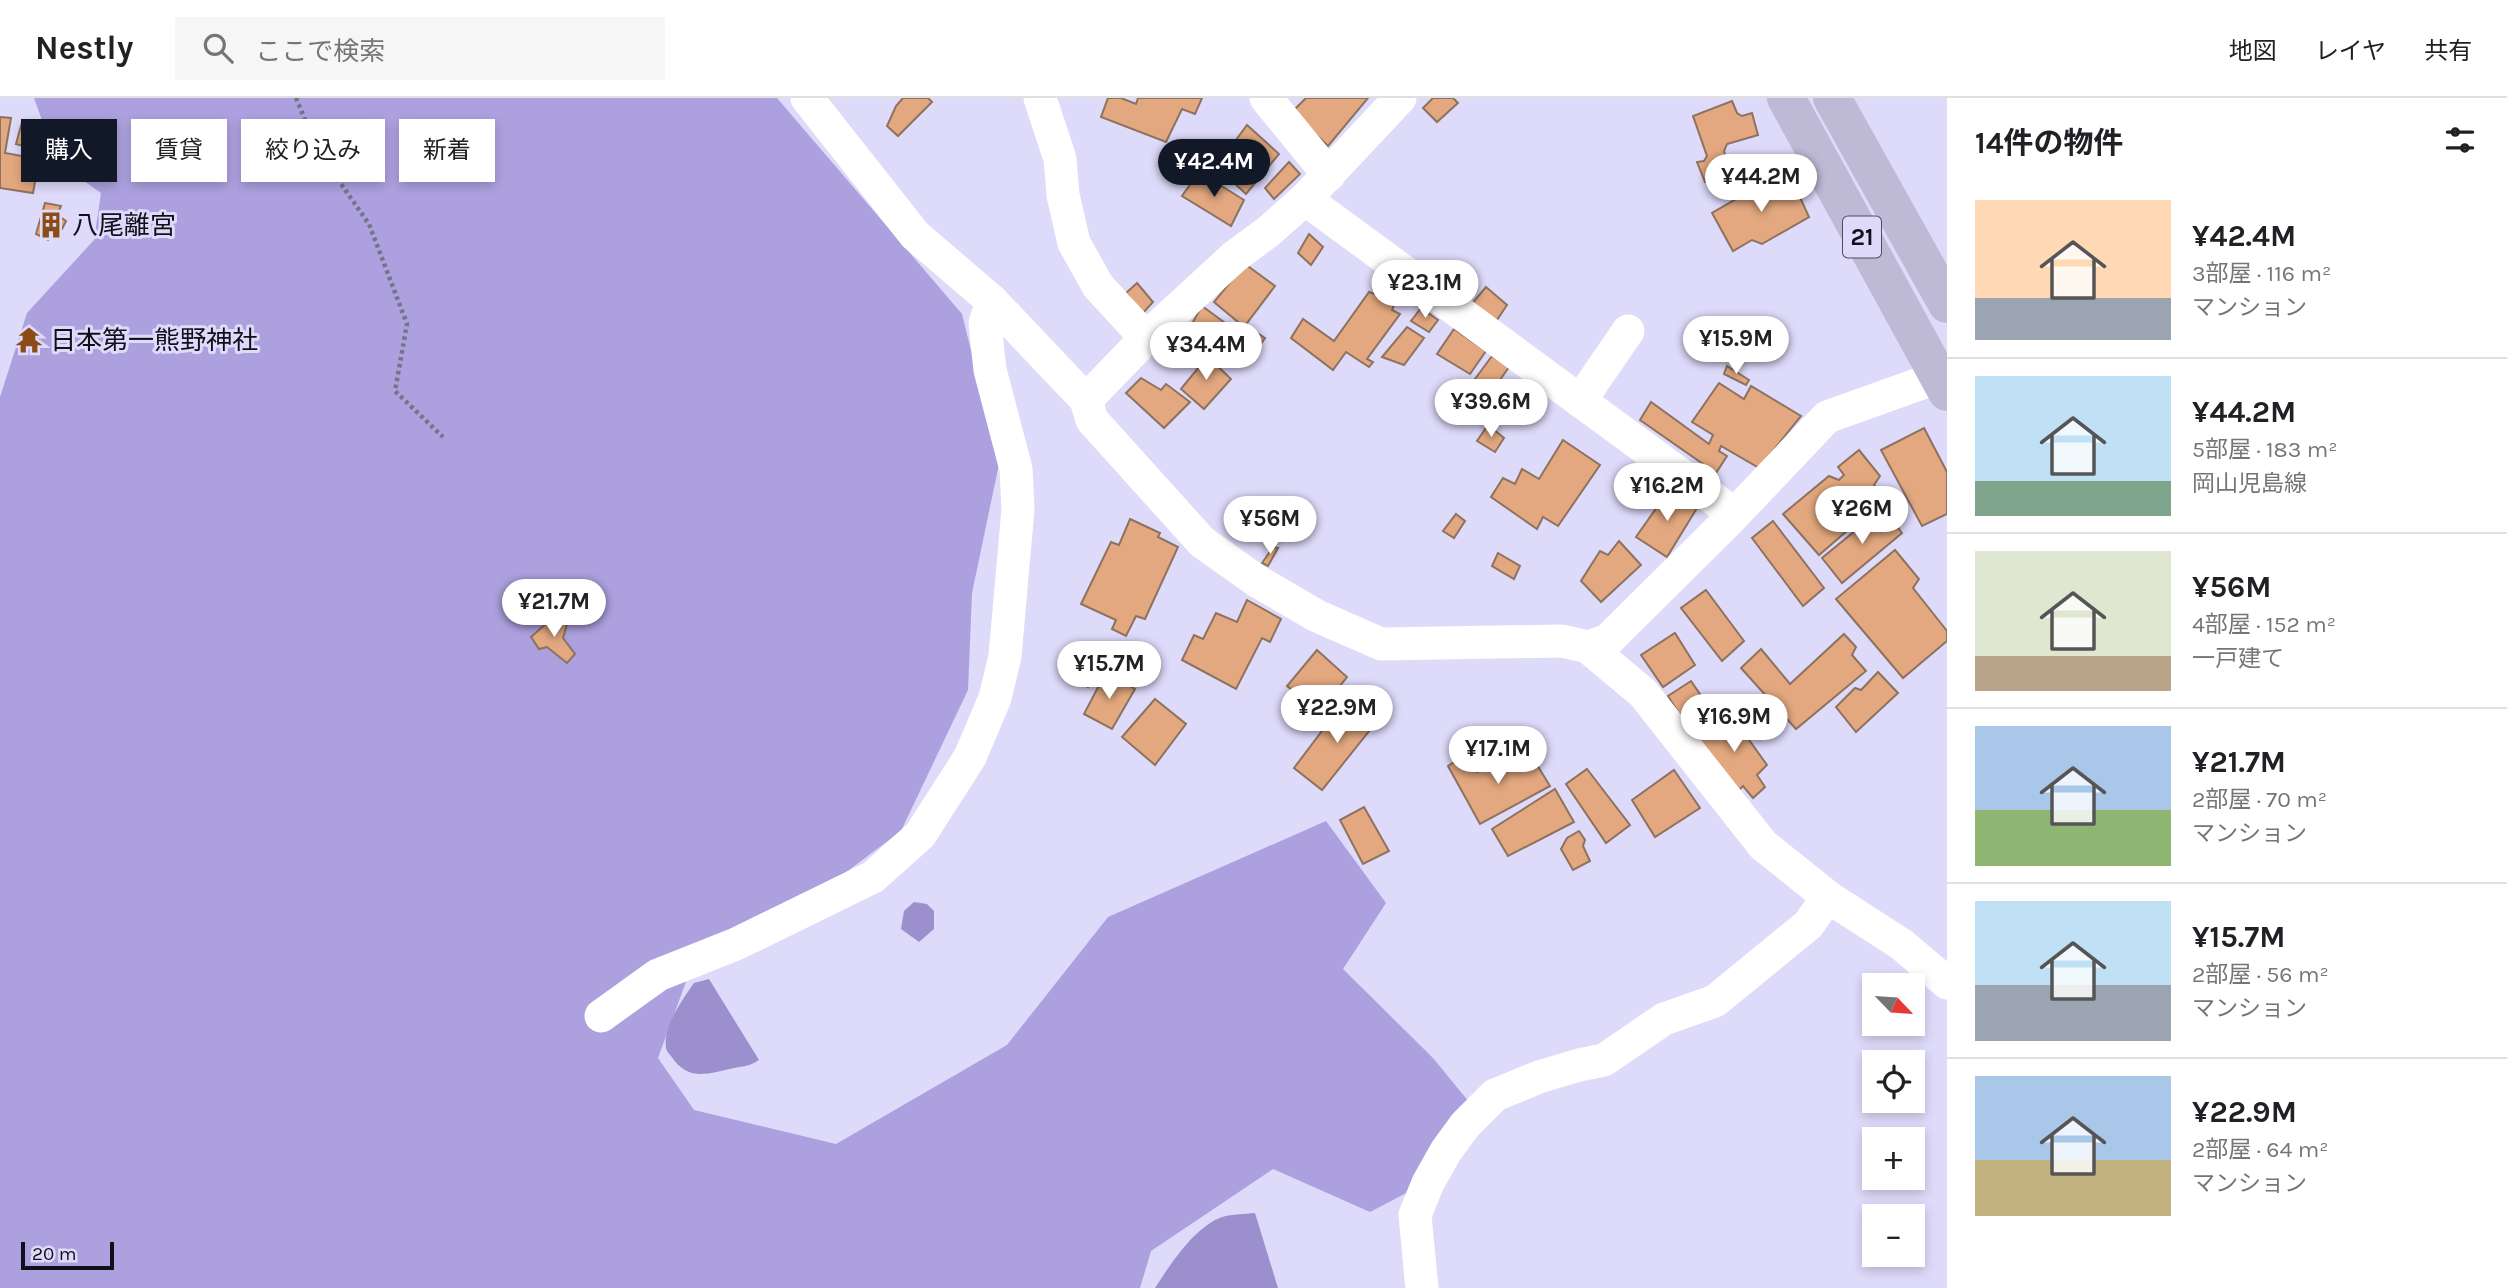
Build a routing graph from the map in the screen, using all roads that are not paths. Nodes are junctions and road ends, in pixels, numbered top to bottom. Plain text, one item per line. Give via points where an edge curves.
1 (807, 98) edge
2 (1040, 98) edge
3 (1266, 98) edge
4 (1400, 98) edge
5 (1786, 98) edge
6 (1832, 98) edge
7 (1329, 175) junction
8 (1305, 199) junction
9 (992, 302) junction
10 (1947, 304) edge
11 (1628, 331) dead end
12 (1146, 338) junction
13 (1944, 381) edge
14 (1086, 400) junction
15 (1580, 401) junction
16 (1732, 517) junction
17 (1588, 647) junction
18 (1828, 897) junction
19 (1947, 983) edge
20 (601, 1016) dead end
21 (1422, 1288) edge

1 - 9 street via 915,235
2 - 12 street via 1060,159 1074,243 1098,286
3 - 7 street
4 - 7 street
5 - 13 main road, 21
6 - 10 main road, 21
7 - 8 street
8 - 12 street
8 - 15 street
9 - 14 street
9 - 20 street via 985,323 990,370 1016,469 1018,509 1005,656 995,698 970,757 920,835 873,877 736,944 658,975
11 - 15 street
12 - 14 street
13 - 16 street via 1827,417
14 - 17 street via 1092,420 1202,542 1317,617 1381,644 1562,641
15 - 16 street via 1725,507
16 - 17 street via 1608,640
17 - 18 street via 1643,693 1763,845
18 - 19 street via 1900,944
18 - 21 street via 1808,925 1715,1001 1664,1019 1604,1059 1539,1077 1495,1096 1446,1151 1415,1215

